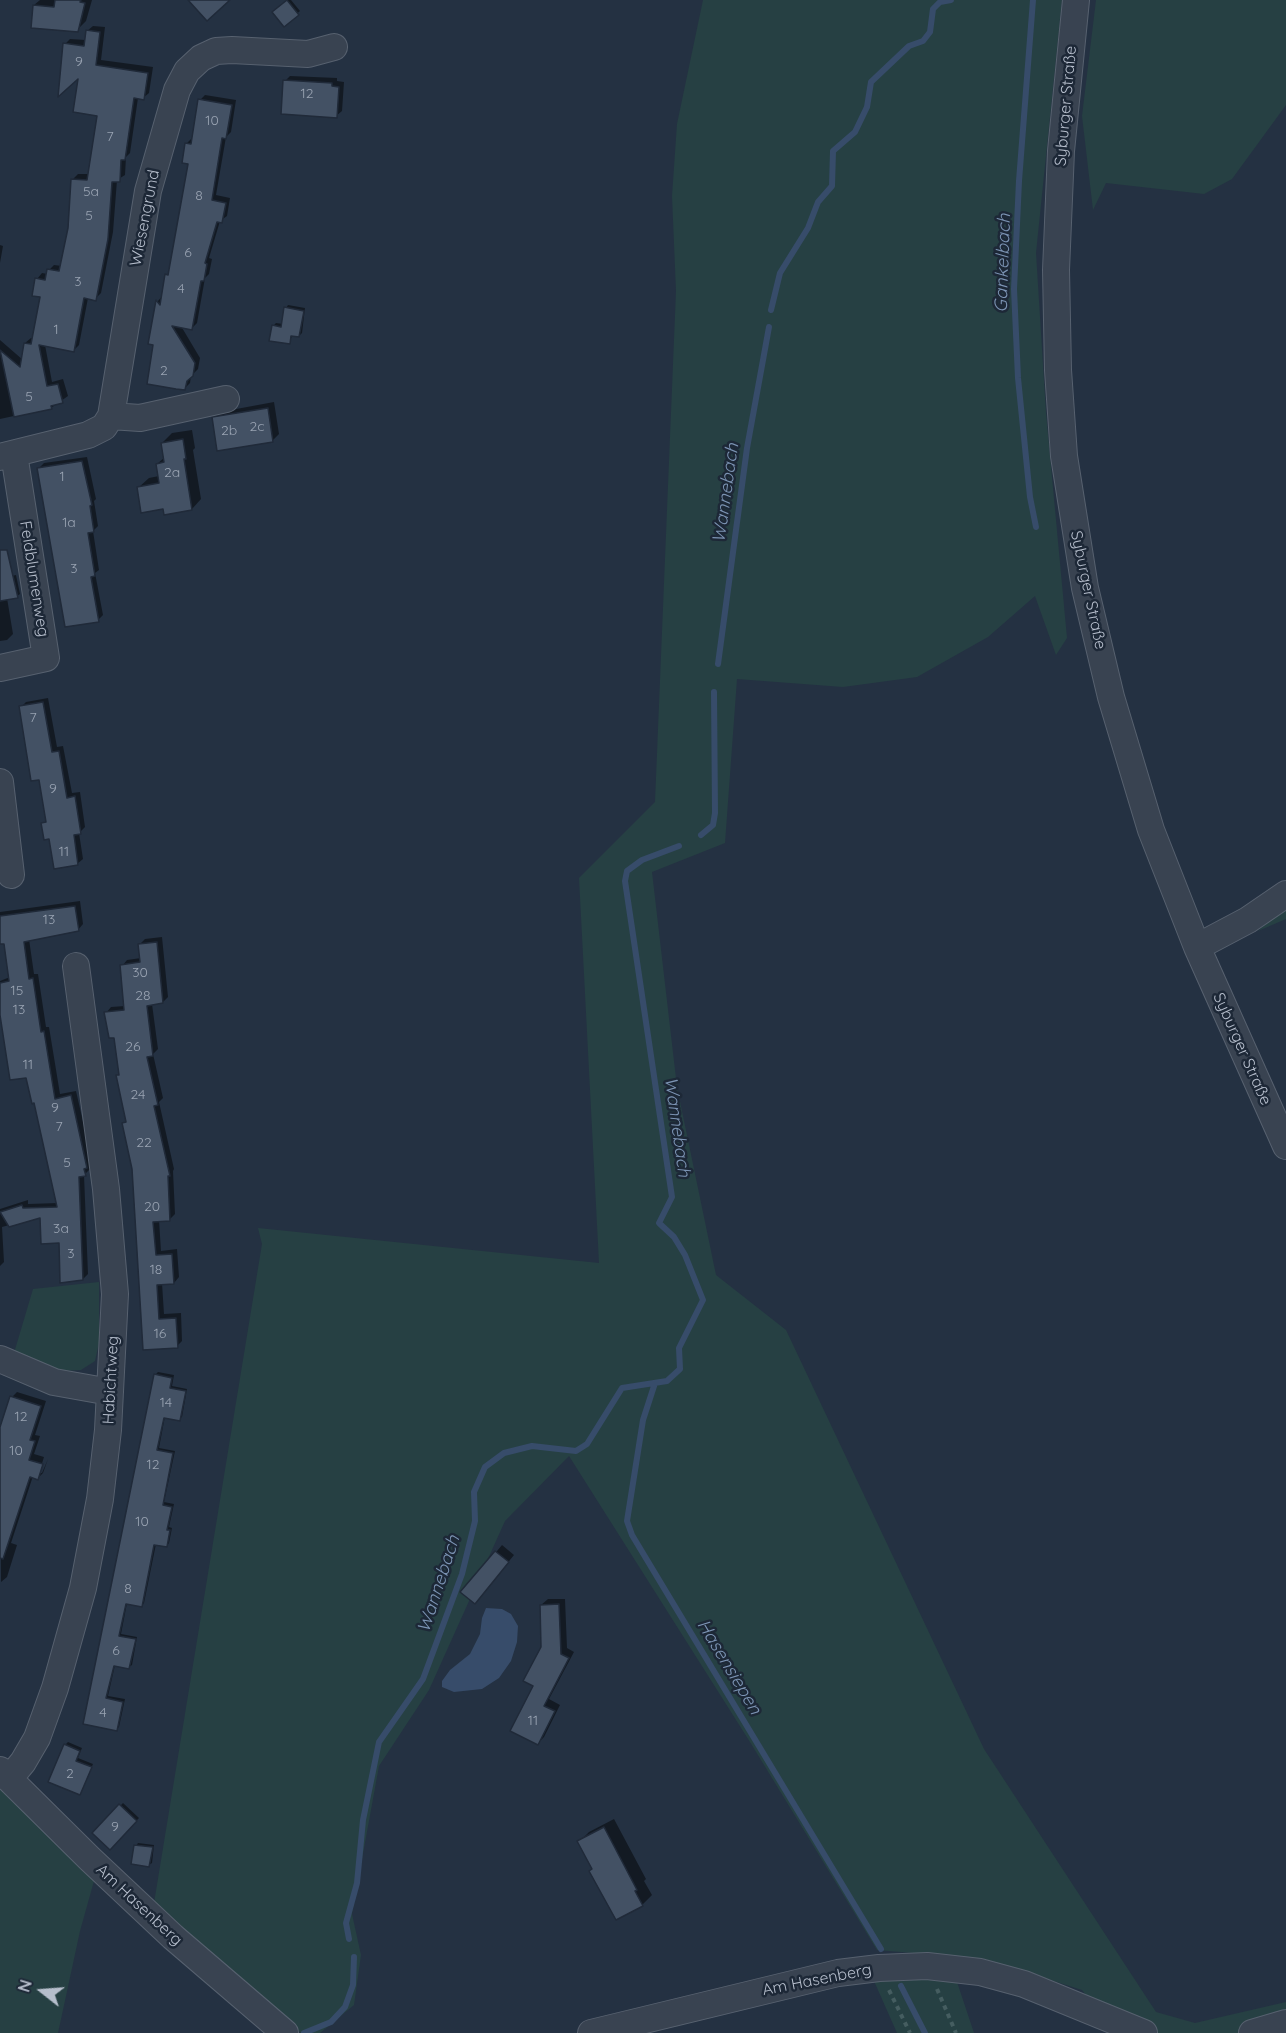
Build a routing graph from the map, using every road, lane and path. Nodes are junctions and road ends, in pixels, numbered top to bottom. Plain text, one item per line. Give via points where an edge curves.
1 (1076, 0) edge
2 (334, 47) dead end
3 (226, 399) dead end
4 (111, 416) junction
5 (7, 455) edge
6 (0, 668) edge
7 (0, 782) edge
8 (11, 875) dead end
9 (1286, 894) edge
10 (1197, 947) junction
11 (76, 966) dead end
12 (1286, 1146) edge
13 (0, 1359) edge
14 (110, 1392) junction
15 (4, 1774) edge
16 (927, 1966) junction
17 (879, 1968) junction
18 (1286, 2024) edge
19 (285, 2033) edge
20 (591, 2033) edge
21 (910, 2033) edge
22 (956, 2033) edge
23 (1144, 2033) edge
24 (1252, 2033) edge

1 - 10 street, Syburger Straße via 1057,236 1058,370 1064,456 1085,588 1111,697 1151,830
2 - 4 street, Wiesengrund via 308,54 216,51 187,71 177,90 148,191
3 - 4 street via 140,417
4 - 5 street via 104,427 88,435
5 - 6 street, Feldblumenweg via 46,658
7 - 8 street
9 - 10 street
10 - 12 street, Syburger Straße
11 - 14 street, Habichtweg via 106,1189 115,1294
13 - 14 street via 54,1382
14 - 15 street, Habichtweg via 100,1499 83,1588 37,1738 23,1762
15 - 19 street, Am Hasenberg via 157,1921
16 - 17 street, Am Hasenberg
16 - 22 path
16 - 23 street, Am Hasenberg via 980,1972 1024,1984
17 - 20 street, Am Hasenberg via 816,1977
17 - 21 path
18 - 24 street

